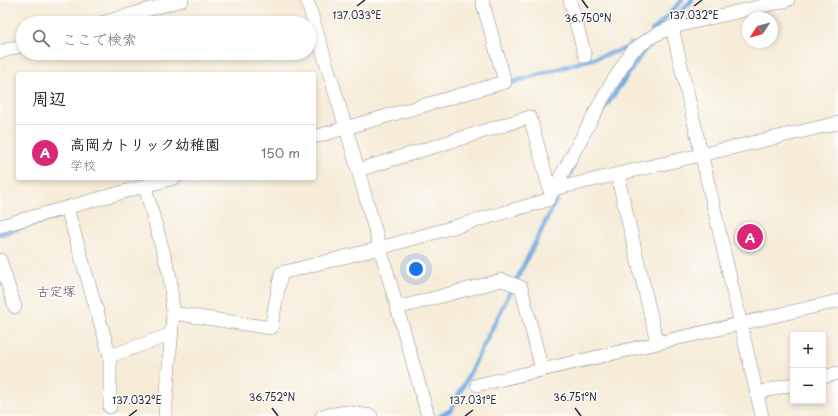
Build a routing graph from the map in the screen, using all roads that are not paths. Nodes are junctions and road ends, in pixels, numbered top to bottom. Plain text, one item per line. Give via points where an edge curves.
1 (182, 0) edge
2 (307, 0) edge
3 (482, 0) edge
4 (570, 0) edge
5 (788, 0) edge
6 (126, 16) edge
7 (312, 16) edge
8 (672, 27) junction
9 (316, 30) edge
10 (16, 47) edge
11 (0, 52) edge
12 (585, 56) dead end
13 (838, 123) edge
14 (346, 128) junction
15 (316, 136) edge
16 (702, 154) junction
17 (358, 170) junction
18 (617, 174) junction
19 (168, 180) edge
20 (145, 187) junction
21 (552, 192) junction
22 (67, 208) junction
23 (0, 226) edge
24 (380, 248) junction
25 (0, 260) edge
26 (838, 301) edge
27 (15, 307) dead end
28 (398, 308) junction
29 (173, 313) junction
30 (742, 324) junction
31 (172, 334) junction
32 (658, 342) junction
33 (110, 356) junction
34 (542, 370) junction
35 (838, 373) edge
36 (826, 375) edge
37 (477, 385) dead end
38 (790, 385) edge
39 (757, 392) junction
40 (110, 407) dead end
41 (428, 414) edge
42 (165, 416) edge
43 (322, 416) edge
44 (371, 416) edge
45 (762, 416) edge

1 - 6 street
2 - 7 street
3 - 14 street via 505,82
4 - 12 street
5 - 8 street
8 - 16 street
8 - 21 street via 632,51 609,87
9 - 14 street
10 - 11 street
13 - 16 street
14 - 15 street
14 - 17 street
16 - 18 street
16 - 30 street
17 - 21 street via 530,117
17 - 24 street
18 - 21 street
18 - 32 street
19 - 20 street
20 - 22 street
20 - 29 street via 170,276
21 - 24 street via 548,200
22 - 23 street
22 - 33 street
24 - 28 street
24 - 29 street via 280,273 271,328
25 - 27 street
26 - 30 street
28 - 34 street via 502,280 521,287
28 - 41 street
29 - 31 street
30 - 32 street
30 - 39 street
31 - 33 street
31 - 42 street
32 - 34 street
33 - 40 street
34 - 37 street
35 - 36 street
38 - 39 street
39 - 45 street
43 - 44 street via 347,412

